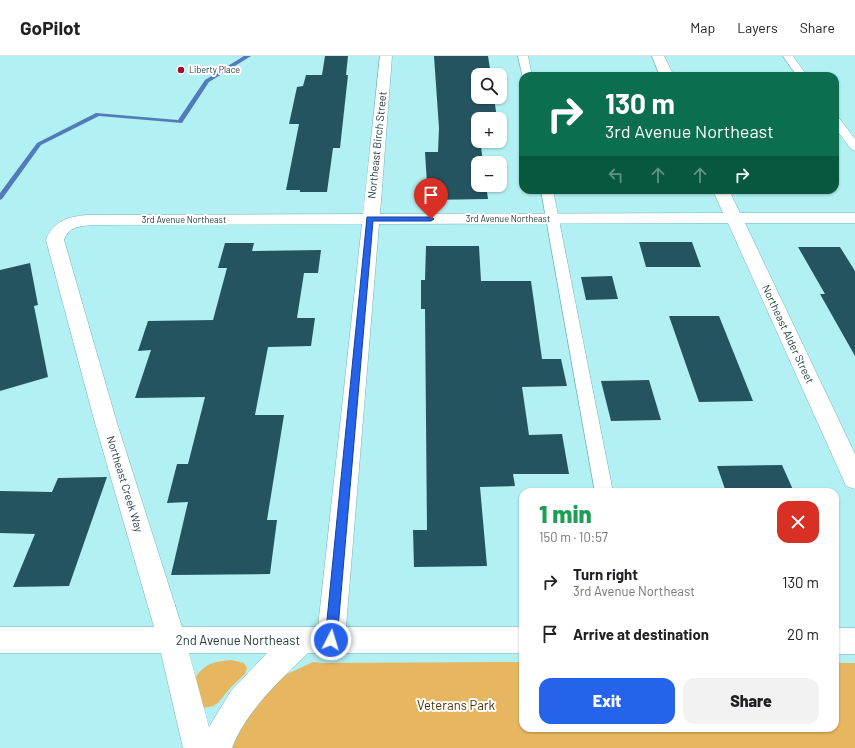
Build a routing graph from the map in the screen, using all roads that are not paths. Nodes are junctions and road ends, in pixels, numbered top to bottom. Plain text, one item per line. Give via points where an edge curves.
1 (386, 56) edge
2 (523, 56) edge
3 (658, 56) edge
4 (788, 56) edge
5 (526, 72) edge
6 (665, 72) edge
7 (799, 72) edge
8 (839, 125) edge
9 (855, 147) edge
10 (548, 194) edge
11 (723, 194) edge
12 (734, 218) junction
13 (855, 218) edge
14 (370, 219) junction
15 (552, 219) junction
16 (66, 225) joint
17 (855, 479) edge
18 (603, 488) edge
19 (0, 640) edge
20 (302, 640) junction
21 (331, 640) junction
22 (519, 640) edge
23 (172, 641) junction
24 (839, 641) edge
25 (855, 641) edge
26 (199, 748) edge
27 (216, 748) edge

1 - 14 street, Northeast Birch Street
2 - 5 lane
3 - 6 street
4 - 7 lane
8 - 9 lane
10 - 15 lane
11 - 12 street, Northeast Alder Street
12 - 13 street, 3rd Avenue Northeast
12 - 15 street, 3rd Avenue Northeast
12 - 17 street, Northeast Alder Street
14 - 15 street, 3rd Avenue Northeast
14 - 16 street, 3rd Avenue Northeast via 92,220
14 - 21 street, Northeast Birch Street
15 - 18 lane
16 - 23 street, Northeast Creek Way via 57,232 55,240 106,423
19 - 23 street, 2nd Avenue Northeast
20 - 21 street, 2nd Avenue Northeast
20 - 23 street, 2nd Avenue Northeast
20 - 27 street via 242,699
21 - 22 street, 2nd Avenue Northeast
23 - 26 street, Northeast Creek Way
24 - 25 street

